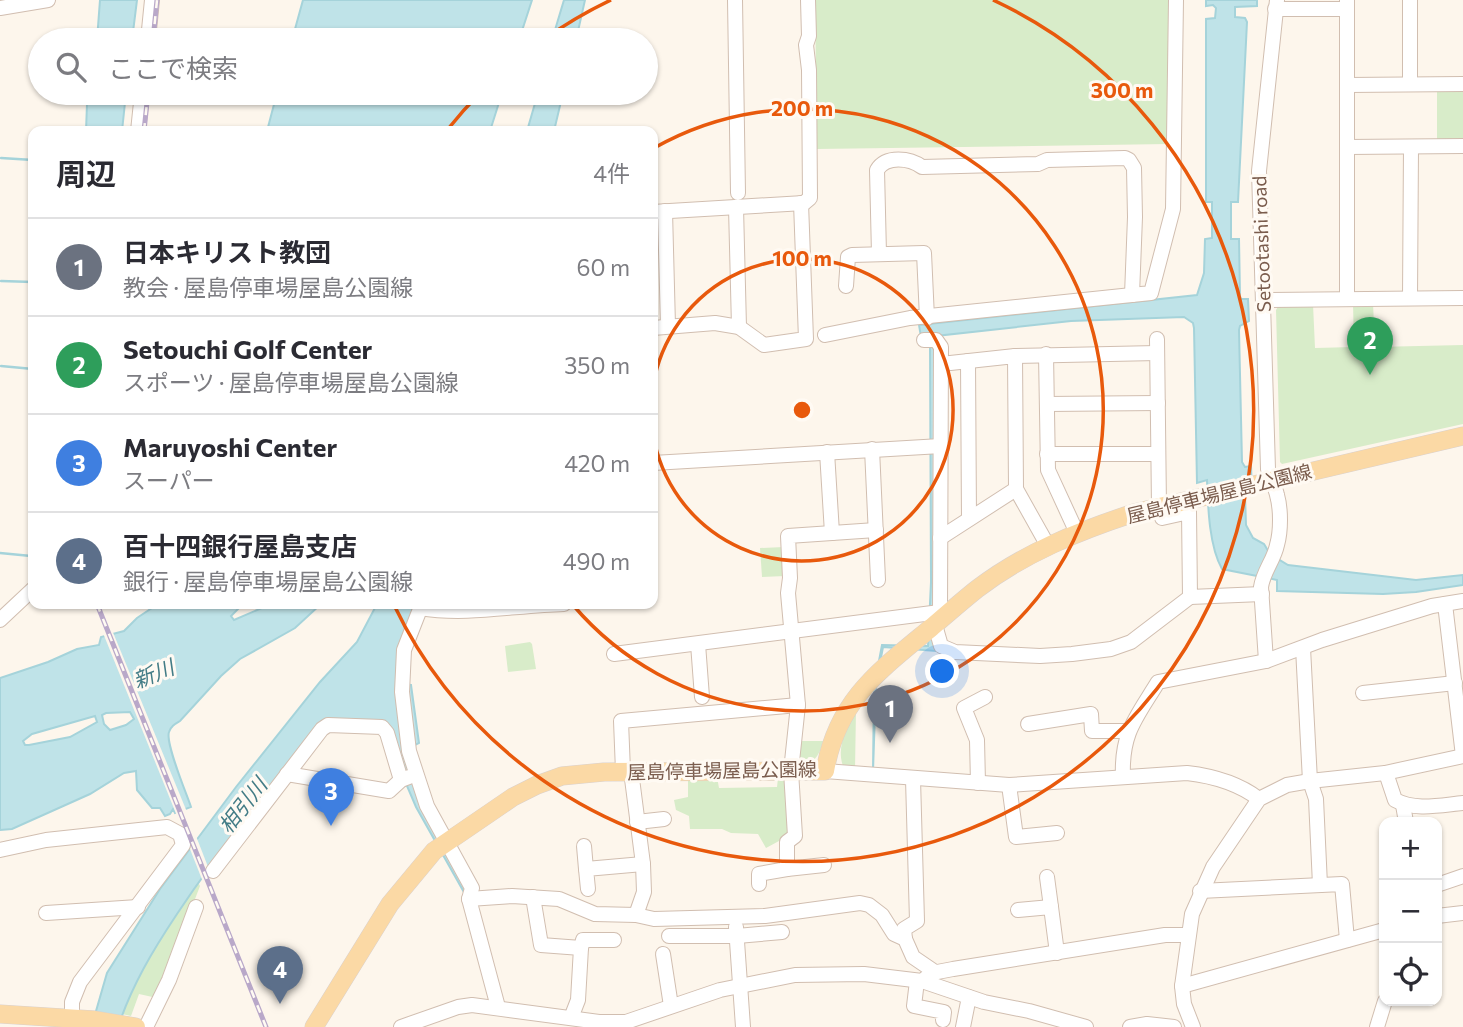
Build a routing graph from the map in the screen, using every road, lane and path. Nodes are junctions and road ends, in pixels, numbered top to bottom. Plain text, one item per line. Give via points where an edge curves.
1 (48, 0) edge
2 (152, 0) edge
3 (735, 0) edge
4 (808, 0) edge
5 (1176, 0) edge
6 (1410, 0) edge
7 (1276, 3) edge
8 (1348, 5) edge
9 (0, 8) edge
10 (149, 28) edge
11 (1463, 84) edge
12 (1348, 85) junction
13 (1410, 85) junction
14 (141, 105) edge
15 (139, 126) edge
16 (1347, 146) junction
17 (1410, 146) junction
18 (1463, 146) edge
19 (737, 200) junction
20 (802, 203) junction
21 (659, 211) edge
22 (879, 254) junction
23 (846, 286) dead end
24 (1132, 295) junction
25 (1410, 298) junction
26 (1463, 298) edge
27 (1346, 299) junction
28 (1263, 300) junction
29 (928, 318) junction
30 (668, 326) junction
31 (658, 327) edge
32 (739, 327) junction
33 (825, 335) dead end
34 (924, 340) dead end
35 (1046, 354) junction
36 (1015, 356) junction
37 (968, 361) junction
38 (941, 364) junction
39 (1158, 403) junction
40 (1047, 404) junction
41 (1463, 436) edge
42 (936, 446) junction
43 (872, 449) junction
44 (827, 452) junction
45 (1047, 454) junction
46 (1158, 454) junction
47 (658, 463) edge
48 (1261, 482) junction
49 (1016, 489) junction
50 (1159, 507) junction
51 (969, 518) junction
52 (876, 530) junction
53 (832, 533) junction
54 (1077, 533) junction
55 (940, 538) junction
56 (1048, 546) junction
57 (878, 580) dead end
58 (28, 594) edge
59 (1262, 594) junction
60 (1190, 597) junction
61 (1463, 601) edge
62 (1445, 604) junction
63 (420, 609) edge
64 (430, 609) edge
65 (466, 609) edge
66 (940, 618) junction
67 (0, 620) edge
68 (791, 632) junction
69 (698, 644) junction
70 (1303, 648) junction
71 (614, 654) dead end
72 (1266, 662) junction
73 (1458, 664) edge
74 (1455, 683) junction
75 (1363, 693) dead end
76 (702, 697) dead end
77 (985, 697) dead end
78 (1460, 701) edge
79 (798, 705) junction
80 (1028, 724) dead end
81 (1128, 731) junction
82 (1463, 756) edge
83 (627, 771) junction
84 (825, 771) junction
85 (792, 772) junction
86 (1386, 773) junction
87 (287, 774) junction
88 (408, 777) junction
89 (1123, 777) junction
90 (913, 779) junction
91 (1310, 781) junction
92 (978, 783) junction
93 (1009, 785) junction
94 (1259, 799) junction
95 (1463, 803) edge
96 (1404, 805) junction
97 (1405, 817) edge
98 (664, 819) dead end
99 (637, 822) junction
100 (1057, 833) dead end
101 (446, 841) junction
102 (584, 846) dead end
103 (0, 850) edge
104 (643, 864) junction
105 (824, 865) dead end
106 (586, 869) junction
107 (787, 869) junction
108 (213, 871) dead end
109 (1463, 876) edge
110 (1047, 877) dead end
111 (759, 884) dead end
112 (1442, 884) edge
113 (1320, 886) junction
114 (588, 889) dead end
115 (1200, 891) junction
116 (533, 897) junction
117 (468, 899) junction
118 (138, 907) junction
119 (196, 907) dead end
120 (1051, 907) junction
121 (1018, 910) dead end
122 (46, 913) dead end
123 (1463, 913) edge
124 (636, 915) junction
125 (1442, 915) edge
126 (736, 917) junction
127 (1379, 931) edge
128 (782, 932) dead end
129 (1188, 935) junction
130 (668, 936) dead end
131 (737, 936) junction
132 (905, 939) junction
133 (614, 940) dead end
134 (1347, 940) junction
135 (581, 948) junction
136 (1057, 953) junction
137 (663, 954) dead end
138 (935, 972) junction
139 (920, 981) junction
140 (740, 985) junction
141 (1182, 986) junction
142 (969, 997) junction
143 (671, 1006) junction
144 (1383, 1006) edge
145 (498, 1007) junction
146 (527, 1012) junction
147 (0, 1014) edge
148 (74, 1018) junction
149 (571, 1018) junction
150 (943, 1020) dead end
151 (644, 1022) edge
152 (624, 1025) edge
153 (131, 1026) edge
154 (146, 1027) edge
155 (314, 1027) edge
156 (401, 1027) edge
157 (555, 1027) edge
158 (743, 1027) edge
159 (963, 1027) edge
160 (1086, 1027) edge
161 (1130, 1027) edge
162 (1174, 1027) edge
163 (1193, 1027) edge
164 (1377, 1027) edge

1 - 9 street
2 - 10 street
3 - 19 street
4 - 20 street via 810,198
5 - 24 street via 1173,209 1152,293
6 - 13 street
7 - 8 street
7 - 28 street, Setootashi road via 1259,172
8 - 12 street
11 - 13 street
12 - 13 street
12 - 16 street
14 - 15 street
16 - 17 street
16 - 27 street
17 - 18 street
17 - 25 street
19 - 20 street
19 - 21 street
19 - 32 street
20 - 32 street via 806,339 764,345
21 - 30 street
22 - 23 street via 848,257
22 - 24 street via 877,170 887,161 913,160 922,167 1125,158 1134,168
22 - 29 street via 924,253
24 - 29 street
25 - 26 street
25 - 27 street
27 - 28 street
28 - 48 street, Setootashi road
29 - 33 street
30 - 31 street
30 - 32 street via 715,323
34 - 38 street via 939,342
35 - 36 street
35 - 39 street via 1157,346
35 - 40 street
36 - 37 street
36 - 49 street
37 - 38 street
37 - 51 street
38 - 42 street
39 - 40 street
39 - 46 street
40 - 45 street
41 - 48 main road, 屋島停車場屋島公園線
42 - 43 street
42 - 55 street
43 - 44 street
43 - 52 street
44 - 47 street
44 - 53 street
45 - 46 street
45 - 54 street via 1048,470
46 - 50 street
48 - 50 main road, 屋島停車場屋島公園線
48 - 59 street, Setootashi road via 1278,497 1279,530 1274,555 1262,578
49 - 51 street
49 - 56 street
50 - 54 main road, 屋島停車場屋島公園線
50 - 60 street via 1162,518 1188,512
51 - 55 street
52 - 53 street
52 - 57 street
53 - 68 street via 788,536
54 - 56 main road, 屋島停車場屋島公園線
55 - 66 street
56 - 66 main road, 屋島停車場屋島公園線
58 - 67 street
59 - 60 street
59 - 72 street
60 - 66 street via 1131,642 1093,653 955,652 941,646
61 - 62 street
62 - 70 street
62 - 73 street
63 - 88 street via 404,650
64 - 65 street
66 - 68 street
66 - 84 main road, 屋島停車場屋島公園線 via 858,692 840,721
68 - 69 street
68 - 79 street
69 - 71 street
69 - 76 street
70 - 72 street
70 - 91 street
72 - 81 street via 1158,682
73 - 74 street
74 - 75 street
74 - 78 street
77 - 92 street via 964,708 976,740
78 - 82 street
79 - 83 street via 621,720
79 - 85 street
80 - 81 street via 1091,714 1092,731
81 - 89 street
82 - 86 street
83 - 85 main road, 屋島停車場屋島公園線
83 - 99 street
83 - 101 main road, 屋島停車場屋島公園線 via 551,779 513,797
84 - 85 main road, 屋島停車場屋島公園線
84 - 90 street
85 - 107 street via 795,836 787,842
86 - 91 street
86 - 96 street via 1395,800
87 - 88 street via 389,791
87 - 88 street via 328,725 377,726 387,733
87 - 108 street
88 - 101 street
89 - 93 street
89 - 94 street via 1212,776
90 - 92 street
90 - 132 street via 917,920 904,929
91 - 94 street via 1287,785
91 - 113 street via 1316,799
92 - 93 street
93 - 100 street via 1016,837
94 - 115 street
95 - 96 street
96 - 97 street
98 - 99 street
99 - 104 street
101 - 117 street via 472,888
101 - 155 main road, 屋島停車場屋島公園線 via 390,904
102 - 106 street
103 - 118 street via 46,840 167,827 175,830 183,845
104 - 106 street
104 - 124 street via 644,892
105 - 107 street
106 - 114 street
107 - 111 street via 758,874
109 - 112 street
110 - 120 street
113 - 115 street
113 - 134 street via 1342,884
115 - 129 street
116 - 117 street
116 - 124 street via 559,899 596,914
116 - 135 street via 541,945
117 - 145 street
118 - 122 street
118 - 148 street via 80,982 72,1002
119 - 154 street
120 - 121 street
120 - 136 street
123 - 125 street
124 - 126 street via 654,919
126 - 131 street
126 - 132 street via 860,903 875,908 894,934
127 - 134 street
128 - 131 street
129 - 136 street
129 - 141 street
130 - 131 street
131 - 140 street
132 - 138 street via 913,957
133 - 135 street via 583,940
134 - 141 street
135 - 149 street via 578,1000
136 - 138 street
137 - 143 street
138 - 139 street
139 - 140 street via 830,973
139 - 142 street
139 - 150 street via 914,1006 944,1012
140 - 143 street
140 - 158 street
141 - 163 street
142 - 159 street
142 - 160 street
143 - 151 street
144 - 164 street
145 - 146 street
145 - 156 street via 458,1007
146 - 149 street
146 - 157 street
147 - 148 main road
148 - 153 main road
149 - 152 street
151 - 152 street
161 - 162 street

